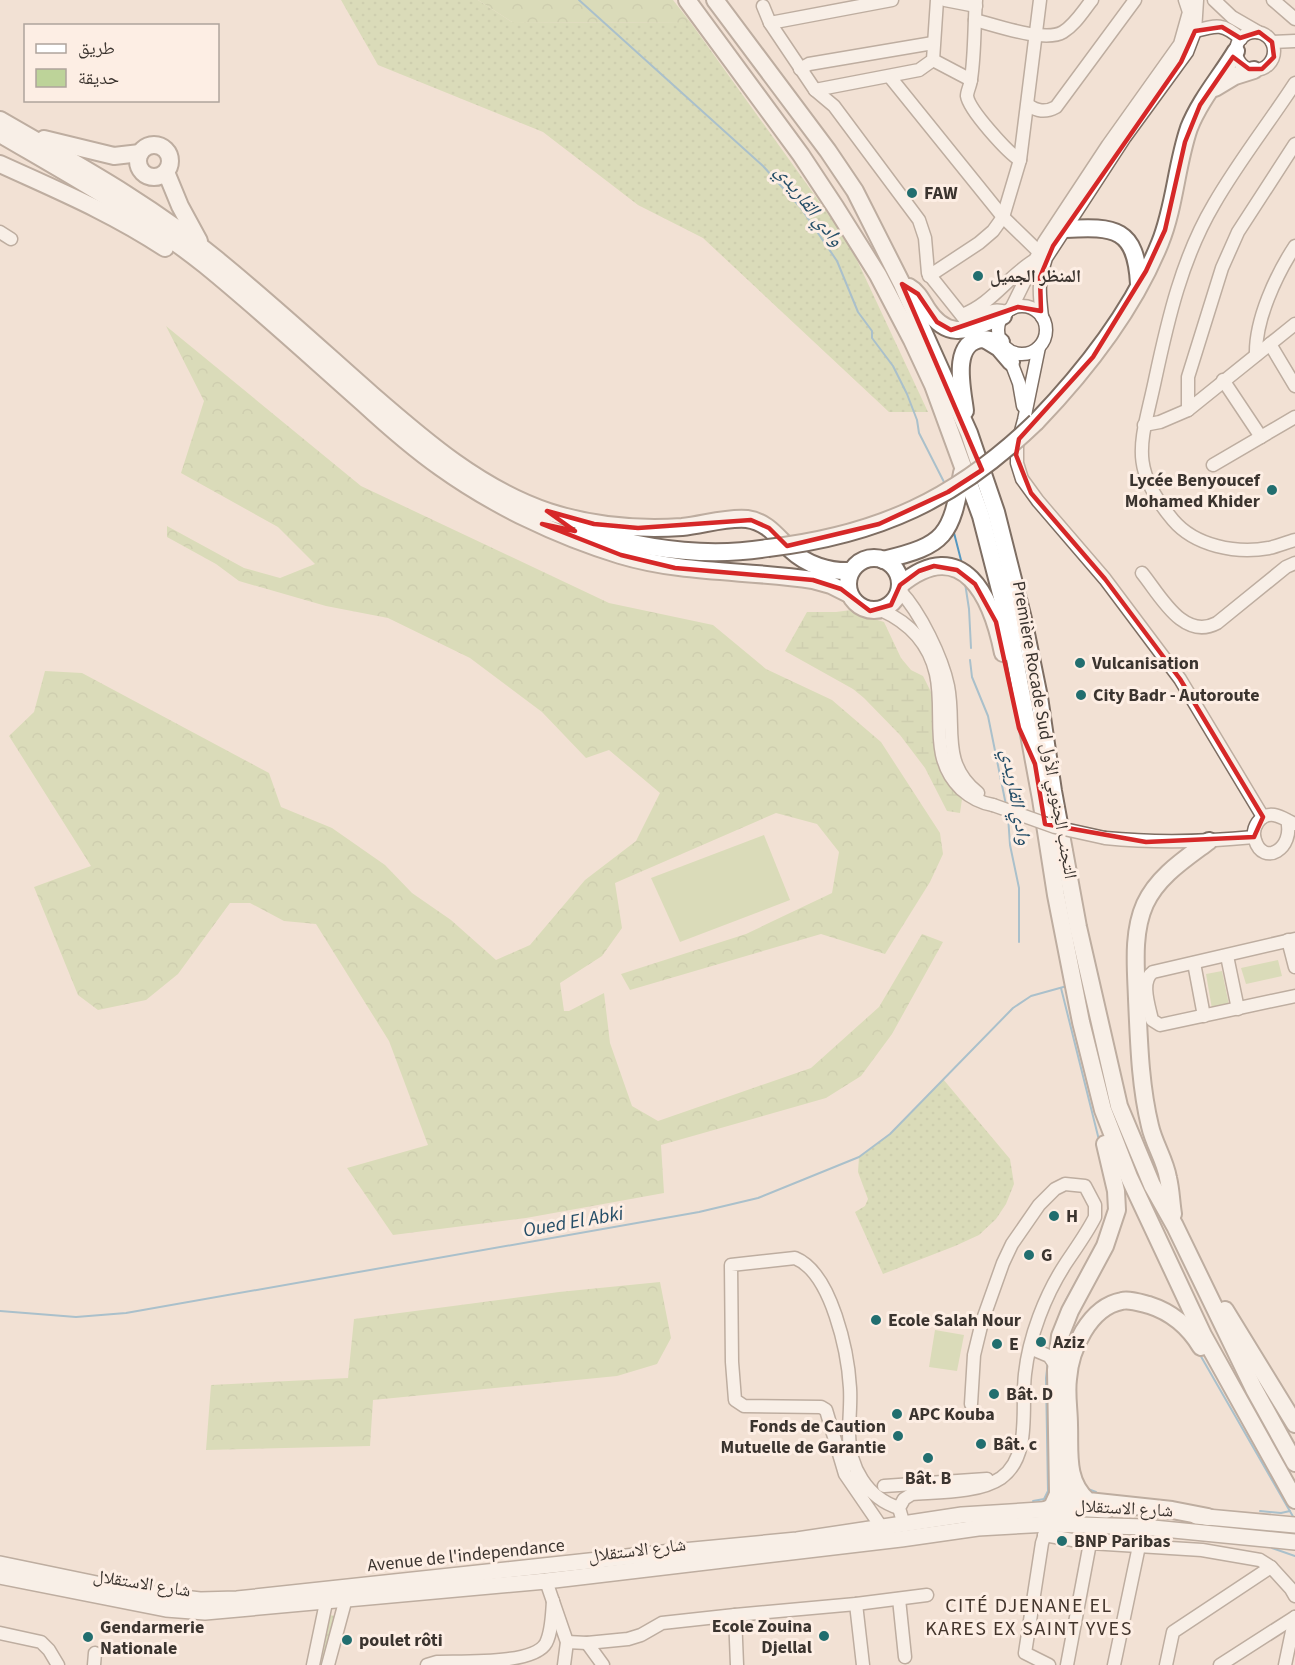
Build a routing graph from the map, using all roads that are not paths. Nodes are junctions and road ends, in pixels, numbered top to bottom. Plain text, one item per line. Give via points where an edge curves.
1 (687, 0) edge
2 (716, 0) edge
3 (892, 0) edge
4 (937, 0) edge
5 (945, 0) edge
6 (1040, 0) edge
7 (1092, 0) edge
8 (1135, 0) edge
9 (1185, 0) edge
10 (1197, 0) edge
11 (1214, 0) edge
12 (1273, 0) edge
13 (976, 3) edge
14 (763, 6) dead end
15 (1295, 19) edge
16 (975, 20) junction
17 (770, 23) junction
18 (1195, 31) junction
19 (1259, 32) junction
20 (1036, 34) junction
21 (1295, 41) edge
22 (933, 43) junction
23 (1239, 45) junction
24 (1273, 48) junction
25 (1295, 50) edge
26 (933, 60) junction
27 (800, 69) junction
28 (1254, 70) junction
29 (890, 76) junction
30 (971, 81) junction
31 (1295, 83) edge
32 (815, 90) junction
33 (1208, 94) junction
34 (1028, 105) junction
35 (0, 120) edge
36 (21, 132) junction
37 (0, 134) edge
38 (1295, 144) edge
39 (140, 153) junction
40 (1020, 160) junction
41 (0, 164) edge
42 (166, 172) junction
43 (1004, 217) junction
44 (1065, 229) junction
45 (0, 232) edge
46 (11, 240) dead end
47 (1295, 246) edge
48 (205, 249) junction
49 (1037, 256) junction
50 (929, 276) junction
51 (902, 284) junction
52 (1139, 284) junction
53 (1007, 312) junction
54 (1042, 317) junction
55 (971, 324) junction
56 (1295, 324) edge
57 (1003, 344) junction
58 (1270, 344) junction
59 (1039, 347) junction
60 (1256, 355) junction
61 (1011, 362) junction
62 (1223, 380) junction
63 (1295, 386) edge
64 (1188, 410) junction
65 (1295, 417) edge
66 (1030, 421) junction
67 (384, 423) junction
68 (1144, 425) junction
69 (969, 433) junction
70 (1261, 437) junction
71 (1213, 465) dead end
72 (963, 469) junction
73 (544, 518) junction
74 (1295, 540) edge
75 (883, 560) junction
76 (1295, 562) edge
77 (851, 571) junction
78 (1142, 573) dead end
79 (900, 588) junction
80 (849, 594) junction
81 (881, 610) junction
82 (1035, 764) junction
83 (993, 805) junction
84 (1263, 817) junction
85 (1291, 822) edge
86 (1254, 837) junction
87 (1209, 841) junction
88 (1292, 842) edge
89 (1292, 940) edge
90 (1066, 944) junction
91 (1227, 956) junction
92 (1194, 963) junction
93 (1295, 967) edge
94 (1295, 996) edge
95 (1238, 1009) junction
96 (1204, 1016) junction
97 (1175, 1226) junction
98 (1030, 1348) junction
99 (1051, 1359) junction
100 (971, 1404) dead end
101 (1295, 1424) edge
102 (1295, 1463) edge
103 (1071, 1476) junction
104 (1001, 1478) junction
105 (884, 1486) dead end
106 (1294, 1498) edge
107 (899, 1508) junction
108 (1058, 1515) junction
109 (1208, 1517) junction
110 (904, 1525) junction
111 (1295, 1525) edge
112 (882, 1527) junction
113 (1143, 1527) junction
114 (1288, 1541) edge
115 (1090, 1543) junction
116 (1139, 1547) junction
117 (0, 1564) edge
118 (1271, 1567) junction
119 (0, 1576) edge
120 (546, 1581) junction
121 (347, 1593) junction
122 (327, 1595) junction
123 (927, 1595) dead end
124 (1295, 1596) edge
125 (899, 1599) junction
126 (553, 1601) junction
127 (856, 1604) junction
128 (735, 1615) junction
129 (1295, 1617) edge
130 (0, 1633) edge
131 (567, 1642) junction
132 (587, 1643) junction
133 (905, 1657) dead end
134 (58, 1665) edge
135 (313, 1665) edge
136 (328, 1665) edge
137 (427, 1665) edge
138 (564, 1665) edge
139 (603, 1665) edge
140 (737, 1665) edge
141 (863, 1665) edge
142 (1049, 1665) edge
143 (1067, 1665) edge
144 (1114, 1665) edge
145 (1166, 1665) edge
146 (1220, 1665) edge
147 (1285, 1665) edge

1 - 72 highway, Première Rocade Sud التجنب الجنوبي الأول via 801,155 878,275 933,385
2 - 51 highway, Première Rocade Sud التجنب الجنوبي الأول via 855,191
3 - 17 street
4 - 22 street
5 - 13 street
6 - 20 street
7 - 20 street via 1064,32
8 - 34 street via 1056,107 1043,111
9 - 49 street via 1189,12 1180,44 1108,145
10 - 18 street
11 - 19 street via 1232,17
12 - 15 street
13 - 16 street
14 - 17 street
16 - 20 street
16 - 30 street
17 - 27 street
18 - 23 street via 1222,27 1231,30
18 - 44 street via 1187,52 1125,136
19 - 23 street via 1249,33
19 - 24 street via 1267,36
20 - 34 street
21 - 24 street
22 - 26 street
22 - 27 street via 809,64
23 - 28 street via 1241,64
23 - 33 highway
24 - 25 street
24 - 28 street via 1272,61
26 - 29 street via 918,70
26 - 30 street
27 - 32 street
28 - 33 highway
29 - 32 street
29 - 43 street
30 - 40 street via 967,96 972,106 1004,147
31 - 68 street via 1199,233 1176,292
32 - 50 street via 834,106 919,220 926,237
33 - 52 highway via 1189,129 1165,230
34 - 40 street
35 - 36 highway
36 - 39 highway via 103,154
36 - 48 highway via 127,195
37 - 67 highway via 121,205 186,250
38 - 64 street via 1238,232 1222,268 1188,377
39 - 42 highway via 138,162 145,174 158,176
39 - 42 highway via 150,145 164,147 171,159
40 - 43 street
41 - 67 highway via 94,206 173,253
42 - 48 highway
43 - 49 street
43 - 50 street via 979,243
44 - 52 highway via 1101,228 1122,236 1135,254
44 - 54 street via 1040,277
45 - 46 street
47 - 60 street via 1270,293 1259,327
48 - 73 highway via 429,444
49 - 53 street
49 - 55 street via 992,298
50 - 55 street
51 - 55 highway via 915,291 941,326 957,331
51 - 69 highway, Première Rocade Sud التجنب الجنوبي الأول
52 - 66 highway via 1093,357
53 - 54 street via 1025,306
53 - 55 highway
53 - 57 street via 999,326
54 - 59 street via 1046,333
55 - 57 highway
55 - 61 highway
55 - 69 highway via 974,342 967,348 961,366
56 - 58 street
57 - 59 street via 1018,354
57 - 61 street
58 - 60 street
58 - 63 street
59 - 66 street
60 - 62 street
61 - 66 street
62 - 64 street
62 - 70 street
64 - 68 street
65 - 70 street
66 - 73 highway, bridge via 1009,448 948,492 879,524 806,544 728,552 667,549 627,543
66 - 84 street via 1017,446 1022,479 1105,579 1180,680
67 - 73 highway via 490,500
68 - 74 street via 1140,452 1144,474 1179,527 1207,542 1238,549 1269,548
69 - 97 highway, Première Rocade Sud التجنب الجنوبي الأول via 996,512 1023,619 1078,927 1119,1106 1152,1185
70 - 71 street
72 - 75 highway via 953,518 940,537 920,550
72 - 82 highway, Première Rocade Sud التجنب الجنوبي الأول via 981,516 1006,612
73 - 77 highway via 638,528 751,520 774,532 805,560 828,569
73 - 80 highway via 576,539 621,555 675,568 813,580
75 - 77 highway via 867,559
75 - 79 highway via 896,570
76 - 78 street via 1208,627 1189,626 1179,619
77 - 80 highway
79 - 81 highway via 895,601
79 - 82 highway via 919,571 934,566 957,570 975,584 996,622 1019,728
79 - 83 street via 945,672 957,767 968,784
80 - 81 highway via 860,607
81 - 83 street via 911,627 933,664 938,684 939,747 948,772 970,796
82 - 90 highway, Première Rocade Sud التجنب الجنوبي الأول
83 - 87 street, bridge via 1055,827 1105,838
84 - 85 street via 1275,815
84 - 86 street via 1255,826
85 - 88 street
86 - 87 street
86 - 88 street via 1260,849 1272,854 1285,850
87 - 97 highway via 1166,874 1153,890 1145,904 1136,943 1145,1100 1168,1177
89 - 91 street
89 - 93 street
90 - 99 highway via 1067,981 1077,1035 1111,1164 1117,1210 1105,1246 1070,1311
90 - 106 highway, Première Rocade Sud التجنب الجنوبي الأول via 1093,1072 1114,1141 1203,1335
91 - 92 street
91 - 95 street
92 - 96 street
92 - 96 street via 1150,973 1145,982 1149,1006 1152,1020 1160,1025
94 - 95 street
95 - 96 street
97 - 101 highway
97 - 102 highway, Première Rocade Sud التجنب الجنوبي الأول via 1235,1352
98 - 99 street
98 - 100 street via 1049,1293 1095,1217 1095,1205 1085,1186 1065,1184 1055,1189 1012,1244 982,1322 974,1355
98 - 104 street via 1020,1451
99 - 108 highway
103 - 106 highway via 1068,1379 1073,1351 1086,1326 1103,1310 1122,1300 1155,1307 1177,1318 1194,1335
103 - 108 highway
103 - 109 highway via 1088,1501
104 - 105 street
104 - 107 street via 974,1488 912,1494
107 - 110 street
107 - 112 street via 869,1491 853,1461 846,1359 824,1285 795,1258 731,1265 735,1400 744,1406 826,1410 845,1474
108 - 109 main road, شارع الاستقلال
108 - 110 main road, Avenue de l'independance via 963,1515
108 - 113 main road, شارع الاستقلال
108 - 115 street
108 - 120 main road, شارع الاستقلال via 901,1539
108 - 142 street via 1025,1653
109 - 111 main road, شارع الاستقلال
110 - 112 main road, Avenue de l'independance
112 - 121 main road, Avenue de l'independance
113 - 114 main road, شارع الاستقلال
113 - 116 street
115 - 116 street
115 - 143 street
116 - 118 street via 1202,1550 1260,1560
116 - 144 street
117 - 122 main road via 116,1588 200,1600
118 - 124 street
118 - 145 street via 1173,1632
119 - 122 main road, شارع الاستقلال via 176,1610 205,1612
120 - 121 main road, شارع الاستقلال
120 - 126 street
121 - 122 main road, شارع الاستقلال
121 - 136 street
122 - 135 street
123 - 125 street
125 - 127 street
125 - 133 street
126 - 131 street
126 - 137 street via 550,1634 538,1652 517,1659
127 - 128 street
127 - 141 street
128 - 132 street via 662,1623 628,1640
128 - 140 street
129 - 146 street
129 - 147 street
130 - 134 street via 41,1641
131 - 132 street
131 - 138 street
132 - 139 street

